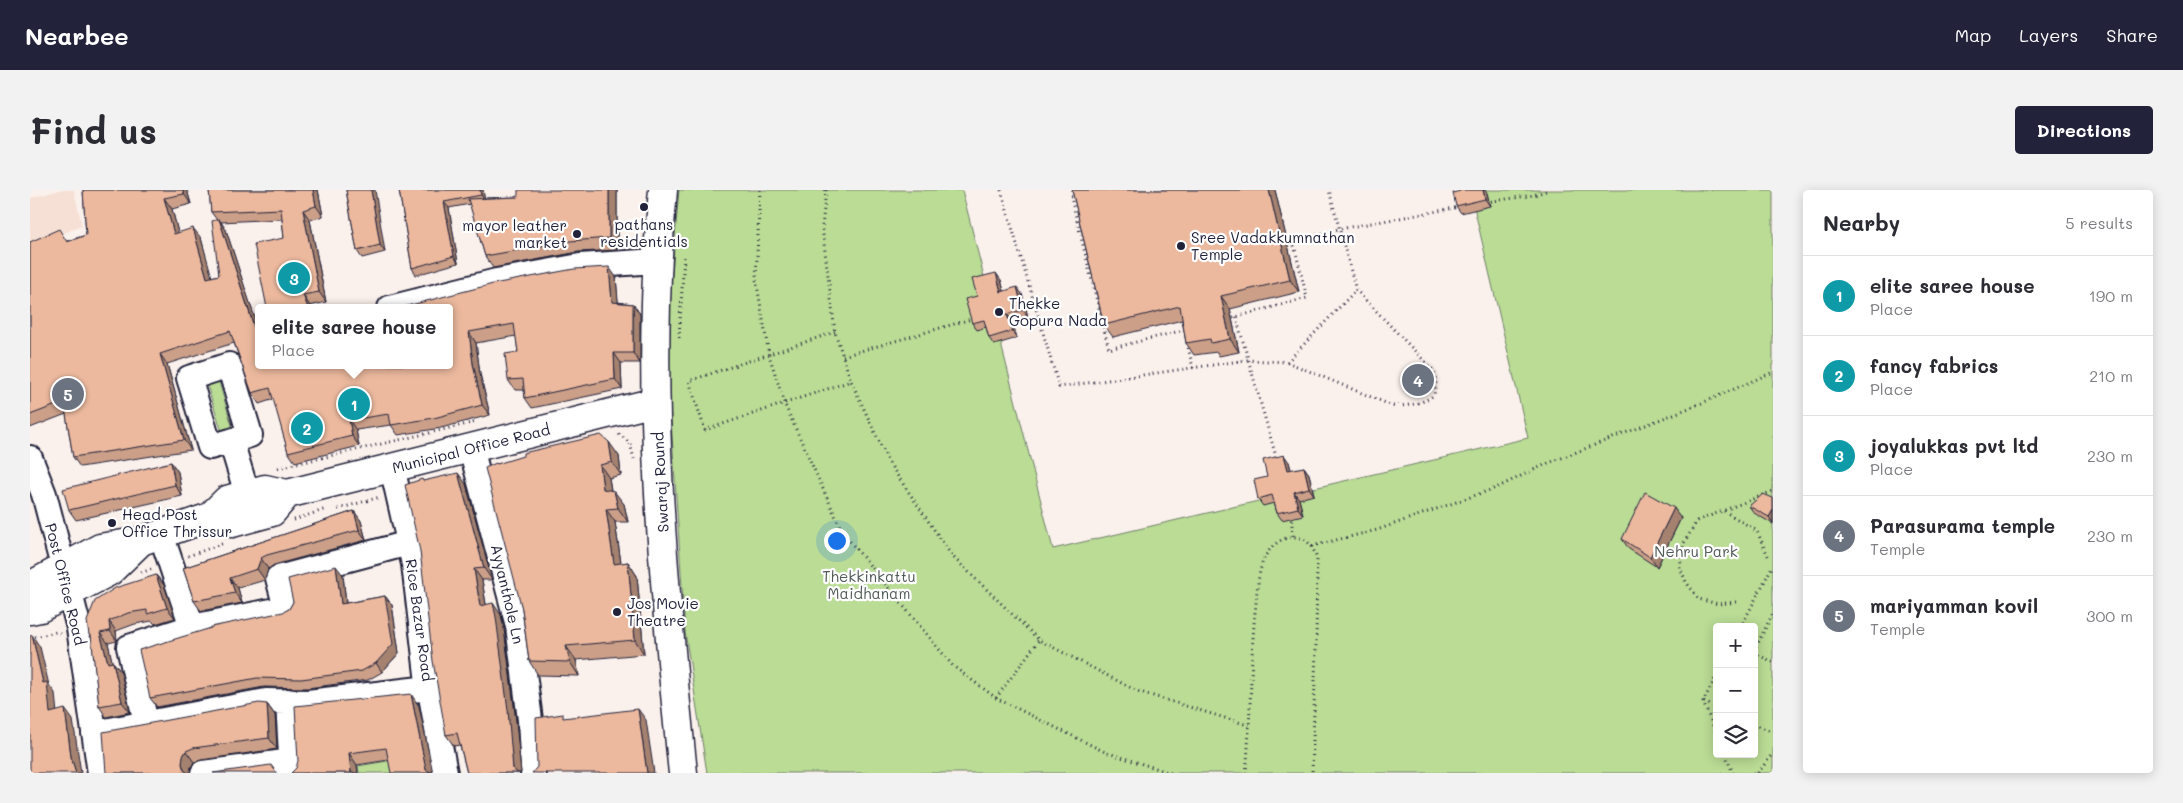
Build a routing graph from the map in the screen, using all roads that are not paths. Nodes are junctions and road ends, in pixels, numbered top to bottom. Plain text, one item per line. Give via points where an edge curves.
1 (663, 190) edge
2 (657, 261) junction
3 (406, 304) edge
4 (655, 402) junction
5 (231, 441) dead end
6 (471, 448) junction
7 (30, 458) edge
8 (392, 467) junction
9 (247, 494) junction
10 (287, 494) junction
11 (37, 496) edge
12 (210, 517) junction
13 (151, 537) junction
14 (408, 543) junction
15 (67, 579) junction
16 (30, 586) edge
17 (30, 610) edge
18 (192, 627) junction
19 (429, 688) junction
20 (288, 701) junction
21 (146, 723) junction
22 (94, 733) junction
23 (292, 767) edge
24 (100, 773) edge
25 (204, 773) edge
26 (445, 773) edge
27 (532, 773) edge
28 (683, 773) edge

1 - 2 main road, Swaraj Round
2 - 3 street via 580,266 497,281
2 - 4 main road, Swaraj Round
4 - 6 main road, Municipal Office Road
4 - 28 main road, Swaraj Round via 668,629
5 - 9 street
6 - 8 main road, Municipal Office Road
6 - 27 street, Ayyanthole Ln via 518,626 530,720
7 - 11 street, Post Office Road
8 - 10 main road, Municipal Office Road
8 - 14 street, Rice Bazar Road
9 - 10 main road, Municipal Office Road via 265,489
9 - 12 main road, Municipal Office Road via 226,500
10 - 12 main road, Municipal Office Road via 272,512 232,522
11 - 15 street, Post Office Road
12 - 13 main road, Municipal Office Road
13 - 15 main road, Municipal Office Road via 110,571
13 - 18 street via 172,561
14 - 18 street via 278,578 286,608
14 - 19 street, Rice Bazar Road via 414,564
15 - 16 main road, Municipal Office Road
15 - 17 main road via 40,608
15 - 22 street, Post Office Road via 80,628
18 - 21 street via 129,647
19 - 20 street via 308,702
19 - 26 street, Rice Bazar Road
20 - 21 street via 266,701
20 - 23 street
21 - 22 street
22 - 24 street, Post Office Road
23 - 25 street

